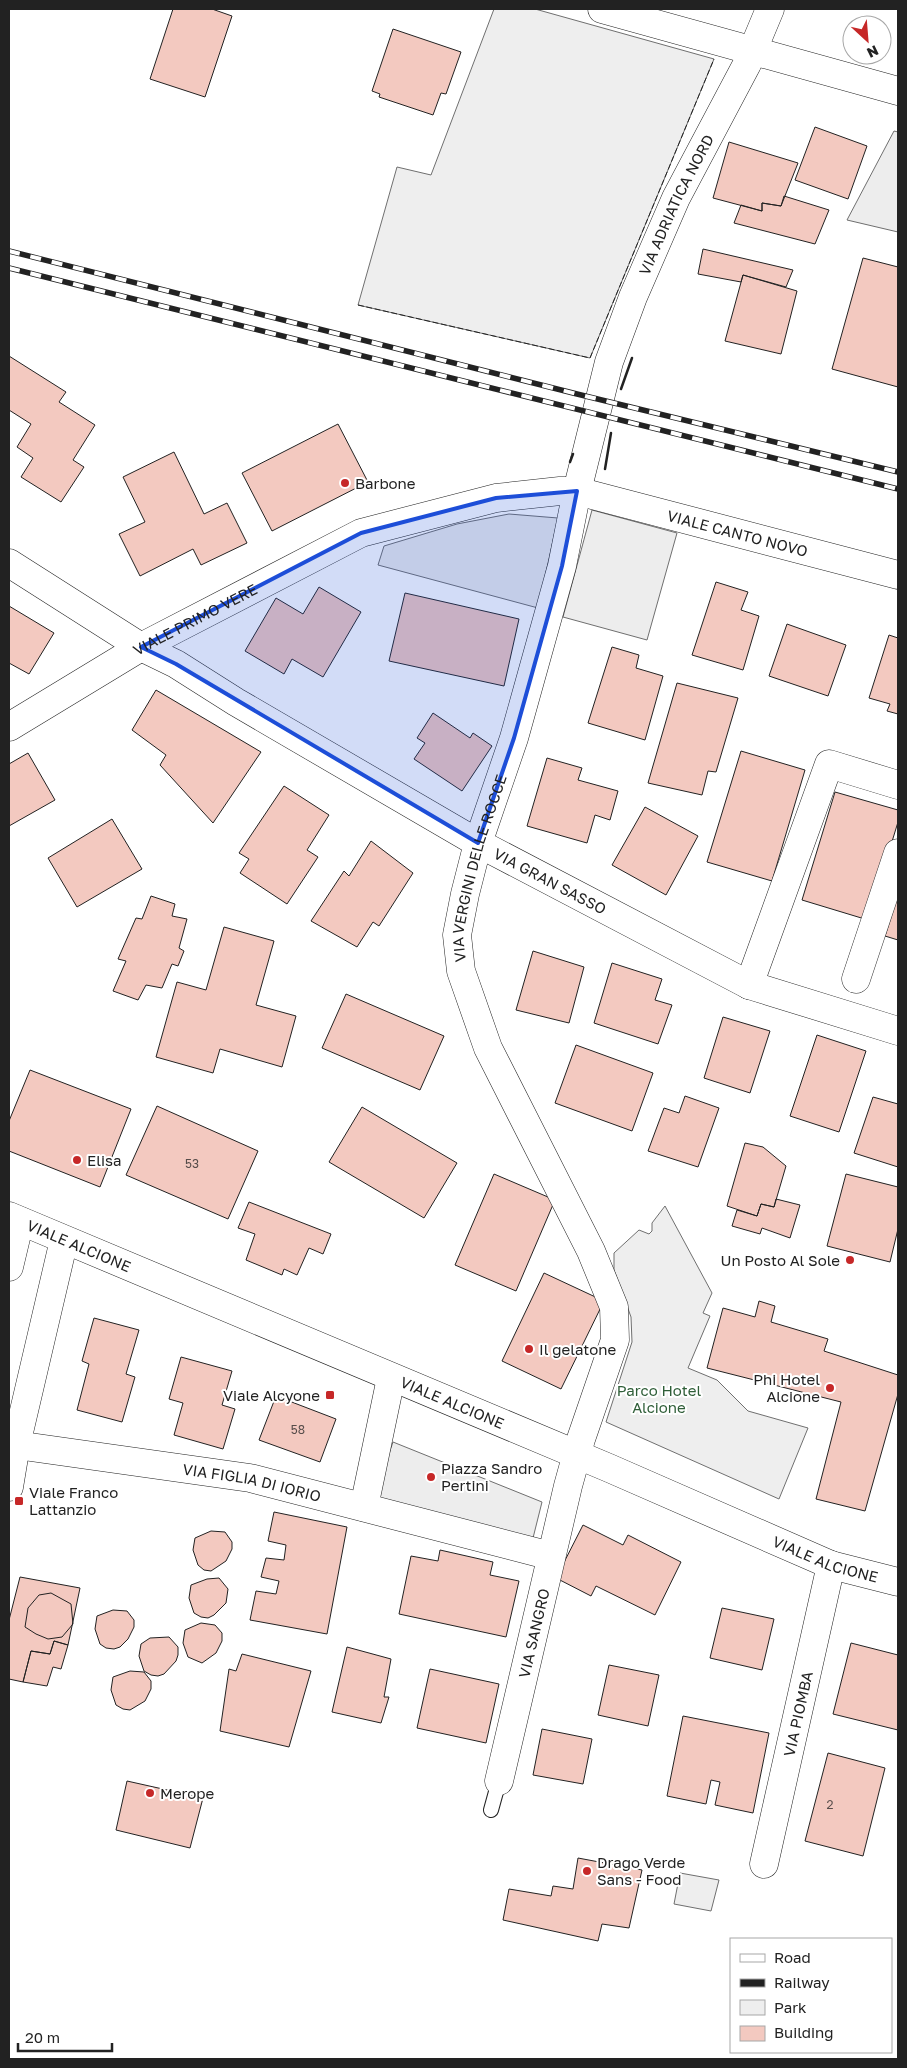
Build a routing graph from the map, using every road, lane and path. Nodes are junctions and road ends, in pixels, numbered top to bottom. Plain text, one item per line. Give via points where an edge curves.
1 (602, 9) edge
2 (770, 9) edge
3 (752, 50) junction
4 (898, 91) edge
5 (577, 491) junction
6 (387, 525) joint
7 (9, 563) edge
8 (898, 576) edge
9 (141, 648) junction
10 (9, 727) edge
11 (898, 785) edge
12 (478, 843) junction
13 (898, 853) edge
14 (856, 979) dead end
15 (749, 985) junction
16 (898, 1031) edge
17 (15, 1219) edge
18 (64, 1240) junction
19 (9, 1267) edge
20 (391, 1378) junction
21 (12, 1444) edge
22 (576, 1455) junction
23 (9, 1487) edge
24 (353, 1504) junction
25 (551, 1556) junction
26 (830, 1565) junction
27 (898, 1582) edge
28 (499, 1781) joint
29 (491, 1810) dead end
30 (764, 1864) dead end

1 - 3 street
2 - 3 street, VIA ADRIATICA NORD
3 - 4 street
3 - 5 street, VIA ADRIATICA NORD via 676,198 633,297 609,362
5 - 6 street, VIALE CANTO NOVO via 496,498
5 - 8 street, VIALE CANTO NOVO
5 - 12 street, VIA VERGINI DELLE ROCCE via 544,633 514,738
6 - 9 street, VIALE PRIMO VERE via 361,533
7 - 9 street, VIA GRAN SASSO
9 - 10 street, VIALE PRIMO VERE
9 - 12 street, VIA GRAN SASSO via 176,664
11 - 15 street via 829,764
12 - 15 street, VIA GRAN SASSO
12 - 22 street, VIA VERGINI DELLE ROCCE via 457,935 461,971 488,1048 591,1251 614,1307 615,1340
13 - 14 street
15 - 16 street, VIA GRAN SASSO
17 - 18 street, VIALE ALCIONE
17 - 19 street
18 - 20 street, VIALE ALCIONE
18 - 21 street
20 - 22 street, VIALE ALCIONE
20 - 24 street
21 - 23 street
21 - 24 street, VIA FIGLIA DI IORIO via 250,1478
22 - 25 street, VIA SANGRO
22 - 26 street, VIALE ALCIONE
24 - 25 street
25 - 28 street, VIA SANGRO
26 - 27 street, VIALE ALCIONE
26 - 30 street, VIA PIOMBA
28 - 29 lane, VIA SANGRO

